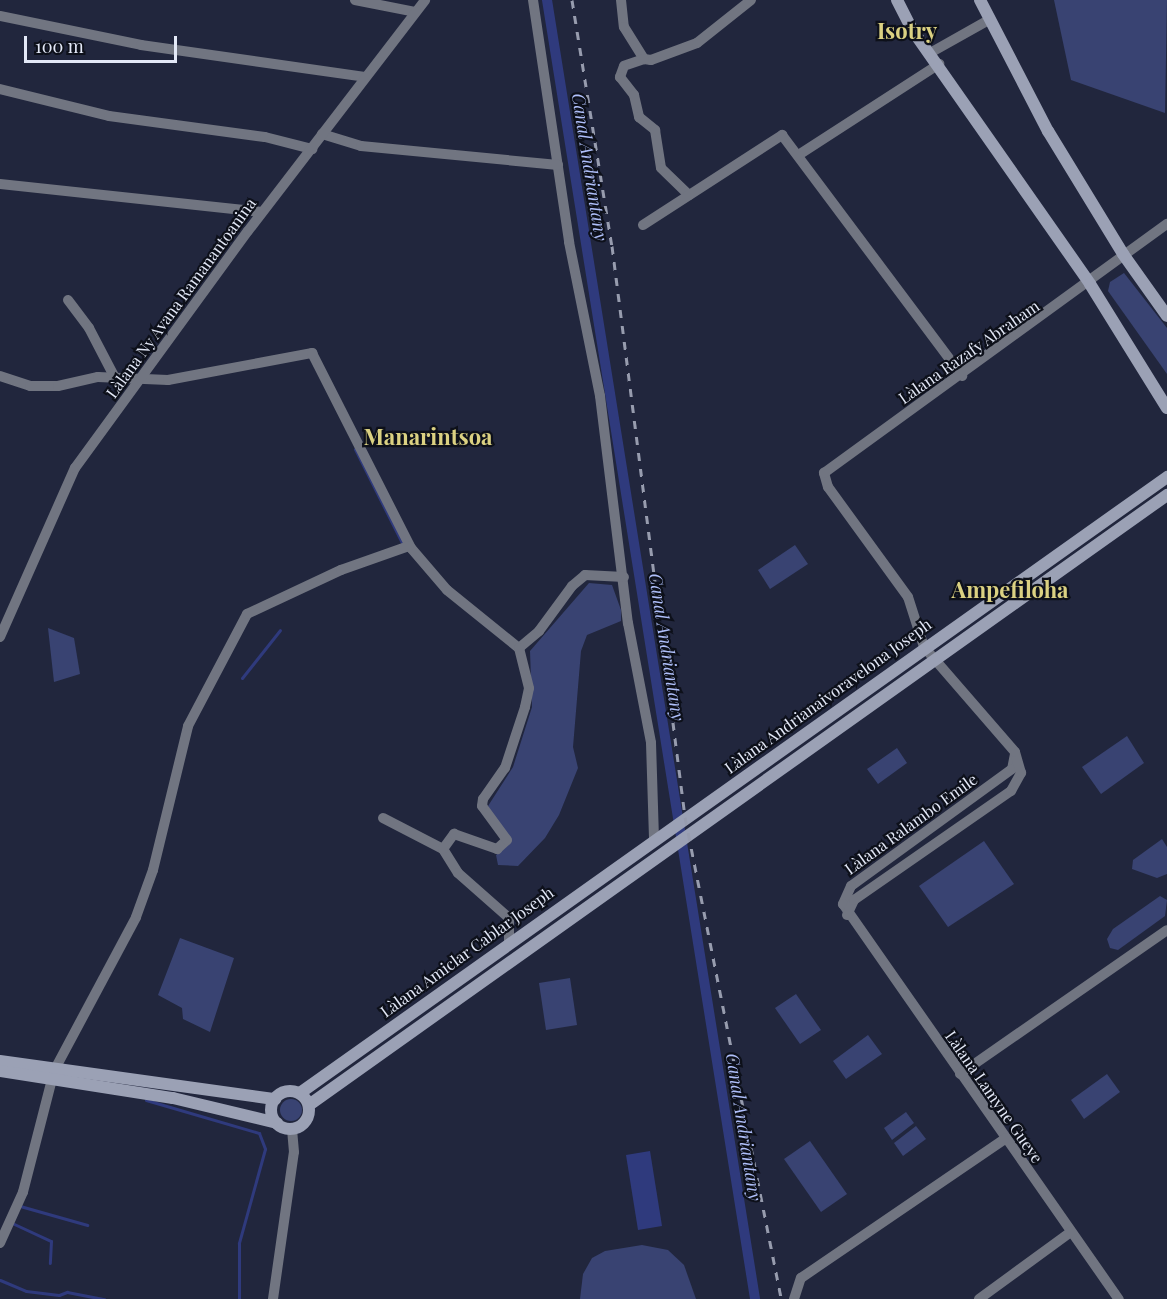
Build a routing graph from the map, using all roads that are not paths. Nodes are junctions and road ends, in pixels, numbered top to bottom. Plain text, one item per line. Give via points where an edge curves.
1 (355, 0) edge
2 (425, 0) edge
3 (533, 0) edge
4 (621, 0) edge
5 (751, 0) edge
6 (897, 0) edge
7 (980, 0) edge
8 (415, 12) junction
9 (0, 16) edge
10 (987, 21) junction
11 (930, 53) junction
12 (644, 59) junction
13 (939, 64) junction
14 (365, 77) junction
15 (0, 89) edge
16 (322, 134) junction
17 (312, 149) junction
18 (800, 154) junction
19 (558, 165) junction
20 (0, 184) edge
21 (689, 195) junction
22 (262, 212) junction
23 (1167, 224) edge
24 (643, 225) dead end
25 (1123, 254) junction
26 (1090, 284) junction
27 (68, 300) dead end
28 (1167, 316) edge
29 (0, 376) edge
30 (962, 376) junction
31 (115, 378) junction
32 (137, 381) junction
33 (1167, 408) edge
34 (1167, 477) edge
35 (1167, 495) edge
36 (404, 549) junction
37 (624, 577) junction
38 (0, 637) edge
39 (924, 647) junction
40 (519, 652) junction
41 (933, 660) junction
42 (1016, 752) junction
43 (383, 818) dead end
44 (654, 839) junction
45 (443, 849) junction
46 (650, 858) joint
47 (846, 913) junction
48 (1167, 930) edge
49 (508, 942) junction
50 (0, 1061) edge
51 (0, 1071) edge
52 (54, 1074) junction
53 (960, 1074) junction
54 (300, 1093) junction
55 (275, 1098) junction
56 (309, 1104) junction
57 (277, 1123) junction
58 (292, 1129) junction
59 (1005, 1138) junction
60 (1071, 1232) junction
61 (0, 1243) edge
62 (273, 1299) edge
63 (794, 1299) edge
64 (979, 1299) edge
65 (1119, 1299) edge

1 - 8 street
2 - 8 street, Làlana Ny Avana Ramanantoanina
3 - 19 street
4 - 12 street via 624,27
5 - 12 street via 697,43
6 - 11 main road
7 - 10 main road
8 - 14 street, Làlana Ny Avana Ramanantoanina
9 - 14 street via 141,45
10 - 11 street
10 - 25 main road
11 - 13 main road
12 - 21 street via 624,66 620,78 634,95 639,117 655,130 661,168
13 - 18 street
13 - 26 main road
14 - 16 street, Làlana Ny Avana Ramanantoanina
15 - 17 street via 109,116 265,136
16 - 17 street, Làlana Ny Avana Ramanantoanina
16 - 19 street via 361,146
17 - 22 street, Làlana Ny Avana Ramanantoanina
18 - 21 street via 782,135
18 - 30 street
19 - 37 street via 600,396
20 - 22 street
21 - 24 street
22 - 32 street, Làlana Ny Avana Ramanantoanina
23 - 25 street, Làlana Razafy Abraham
25 - 26 street, Làlana Razafy Abraham
25 - 28 main road
26 - 30 street, Làlana Razafy Abraham
26 - 33 main road
27 - 31 street via 89,328
29 - 31 street via 30,386
30 - 39 street, Làlana Razafy Abraham via 824,473 828,487 908,597
31 - 32 street
32 - 36 street via 182,378 312,353
32 - 38 street, Làlana Ny Avana Ramanantoanina via 75,468
34 - 39 main road, Làlana Andrianaivoravelona Joseph
35 - 41 main road, Làlana Andrianaivoravelona Joseph
36 - 40 street
36 - 52 street via 340,570 247,614 188,726 156,859 136,917
37 - 40 street via 585,575
37 - 44 street via 630,634 651,743
39 - 41 street
39 - 44 main road, Làlana Andrianaivoravelona Joseph
40 - 45 street via 529,688 524,711 505,768 482,806 507,840 497,849 454,834
41 - 42 street
41 - 46 main road, Làlana Andrianaivoravelona Joseph
42 - 47 street, Làlana Ralambo Emile via 1012,769 851,886 845,893
42 - 47 street via 1021,773 1011,791 854,900
43 - 45 street
44 - 49 main road, Làlana Amiclar Cablar Joseph
45 - 49 street via 458,873 509,918
46 - 56 main road, Làlana Amiclar Cablar Joseph
47 - 53 street, Làlana Lamyne Gueye
48 - 53 street
49 - 54 main road, Làlana Amiclar Cablar Joseph
50 - 52 main road
51 - 52 main road
52 - 55 main road
52 - 57 main road
52 - 61 street via 23,1192
53 - 59 street, Làlana Lamyne Gueye
54 - 55 main road via 286,1091
54 - 56 main road
55 - 57 main road via 271,1108
56 - 58 main road via 306,1121
57 - 58 main road
58 - 62 street via 294,1152
59 - 60 street, Làlana Lamyne Gueye
59 - 63 street via 801,1278
60 - 64 street
60 - 65 street, Làlana Lamyne Gueye

